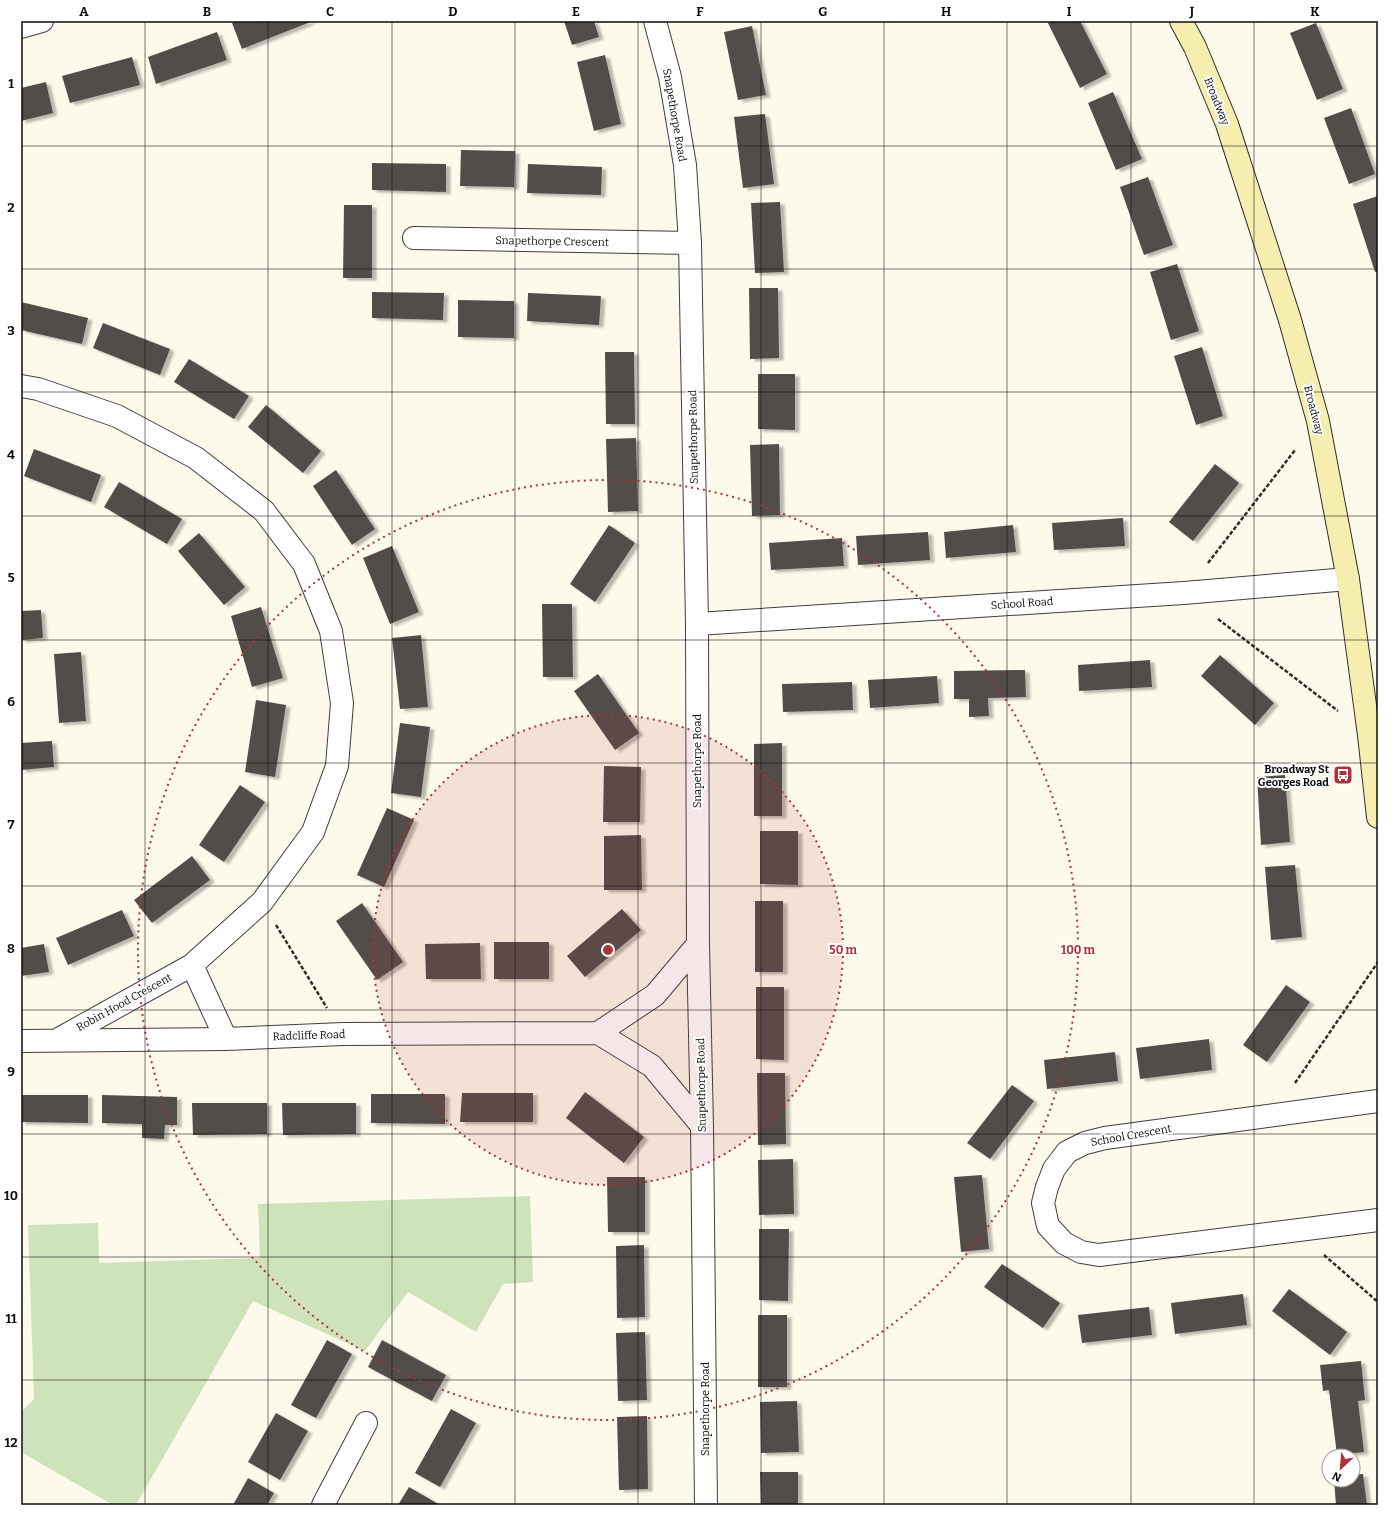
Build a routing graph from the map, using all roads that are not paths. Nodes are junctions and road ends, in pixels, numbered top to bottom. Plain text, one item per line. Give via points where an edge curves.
1 (42, 21) edge
2 (655, 21) edge
3 (1181, 21) edge
4 (21, 27) edge
5 (414, 238) dead end
6 (690, 243) junction
7 (21, 386) edge
8 (1348, 579) junction
9 (697, 624) junction
10 (1375, 758) edge
11 (1378, 817) edge
12 (698, 944) junction
13 (192, 965) junction
14 (598, 1033) junction
15 (226, 1039) junction
16 (57, 1040) junction
17 (21, 1041) edge
18 (1378, 1101) edge
19 (702, 1126) junction
20 (1378, 1220) edge
21 (366, 1423) dead end
22 (323, 1505) edge
23 (706, 1505) edge

1 - 4 street
2 - 6 street, Snapethorpe Road via 670,78 684,165
3 - 8 street, Broadway via 1195,47 1227,124 1290,320 1318,421
5 - 6 street, Snapethorpe Crescent
6 - 9 street, Snapethorpe Road
7 - 13 street, Robin Hood Crescent via 38,389 118,416 196,458 264,511 304,564 331,631 342,703 337,766 313,832 262,902
8 - 9 street, School Road
8 - 10 street, Broadway
9 - 12 street, Snapethorpe Road
10 - 11 street, Broadway
12 - 14 street via 655,995
12 - 19 street, Snapethorpe Road
13 - 15 street
13 - 16 street, Robin Hood Crescent
14 - 15 street, Radcliffe Road via 343,1034
14 - 19 street via 652,1066
15 - 16 street, Radcliffe Road
16 - 17 street, Radcliffe Road
18 - 20 street, School Crescent via 1105,1138 1085,1144 1067,1152 1054,1169 1043,1203 1048,1226 1064,1243 1080,1252 1099,1255
19 - 23 street, Snapethorpe Road
21 - 22 street

